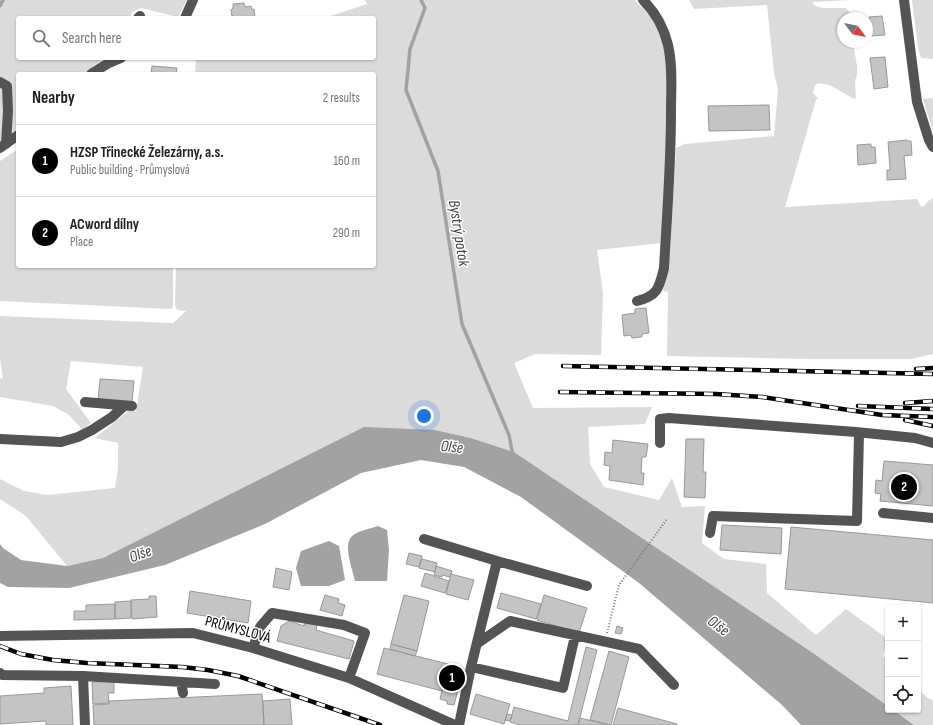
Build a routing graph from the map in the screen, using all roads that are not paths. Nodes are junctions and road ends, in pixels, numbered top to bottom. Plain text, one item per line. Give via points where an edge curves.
1 (194, 0) edge
2 (643, 0) edge
3 (904, 0) edge
4 (186, 16) edge
5 (116, 60) edge
6 (93, 72) edge
7 (4, 84) edge
8 (16, 84) edge
9 (16, 136) edge
10 (3, 146) edge
11 (933, 147) edge
12 (637, 301) dead end
13 (85, 402) dead end
14 (859, 433) junction
15 (0, 439) edge
16 (660, 443) dead end
17 (933, 443) edge
18 (883, 513) dead end
19 (933, 518) edge
20 (710, 533) dead end
21 (424, 539) dead end
22 (497, 561) junction
23 (587, 586) dead end
24 (2, 635) edge
25 (575, 636) junction
26 (478, 643) junction
27 (253, 648) junction
28 (471, 667) junction
29 (1, 674) edge
30 (83, 676) junction
31 (349, 678) junction
32 (181, 682) junction
33 (215, 684) dead end
34 (674, 685) dead end
35 (183, 694) dead end
36 (85, 725) edge
37 (454, 725) edge
38 (459, 725) edge

1 - 4 street
2 - 12 street via 661,25 668,43 671,72 671,154 661,281 656,292 649,298
3 - 11 street via 917,102 928,140
5 - 6 street
7 - 8 street
7 - 10 street via 8,111
9 - 10 street
13 - 15 street via 128,406 92,430 62,442
14 - 16 street via 669,418 660,419
14 - 17 street via 915,438
14 - 20 street via 857,521 714,516
18 - 19 street
21 - 22 street
22 - 23 street
22 - 26 street
24 - 27 street, PRŮMYSLOVÁ via 193,633
25 - 26 street via 510,621
25 - 28 street via 563,688
25 - 34 street via 639,649
26 - 28 street
27 - 31 street, PRŮMYSLOVÁ
27 - 31 street via 260,627 272,613 344,625 366,633
28 - 38 street
29 - 30 street
30 - 32 street
30 - 36 street
31 - 37 street, PRŮMYSLOVÁ
32 - 33 street
32 - 35 street

